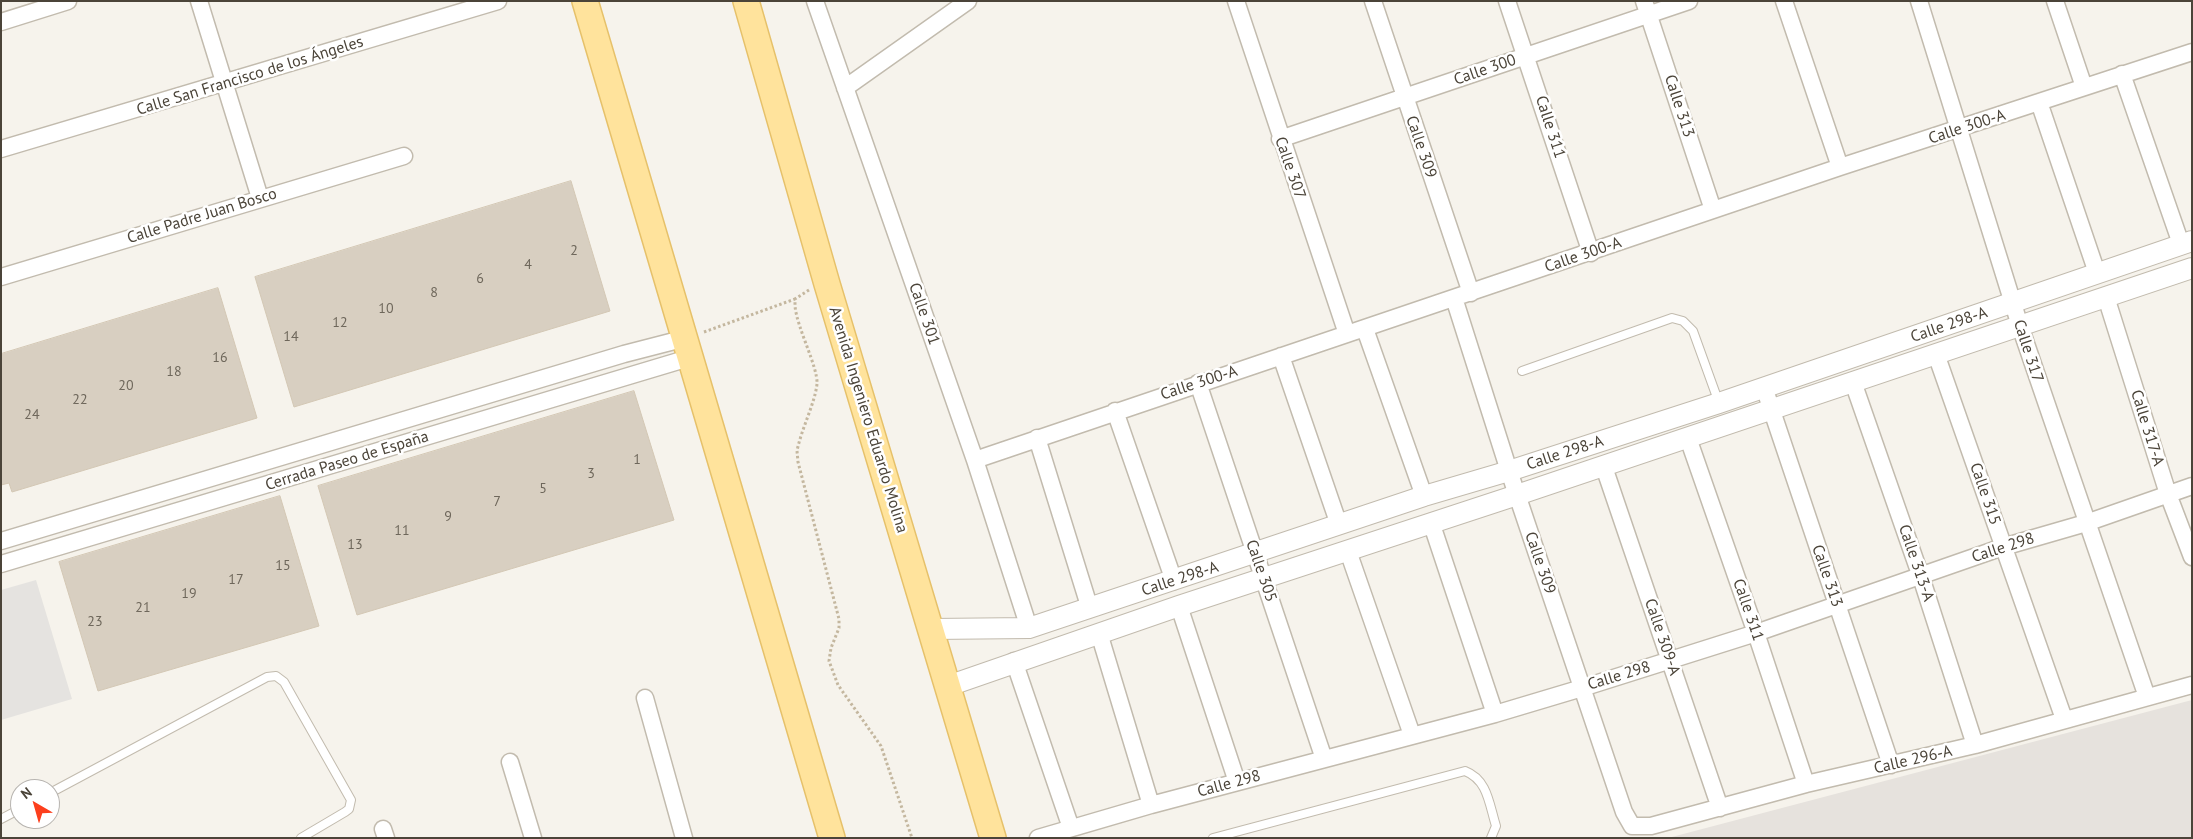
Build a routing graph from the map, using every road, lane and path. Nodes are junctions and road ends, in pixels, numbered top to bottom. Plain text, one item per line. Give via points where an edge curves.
1 (68, 1) edge
2 (199, 1) edge
3 (498, 1) edge
4 (585, 1) edge
5 (746, 1) edge
6 (815, 1) edge
7 (968, 1) edge
8 (1236, 1) edge
9 (1373, 1) edge
10 (1508, 1) edge
11 (1689, 1) edge
12 (1784, 1) edge
13 (1919, 1) edge
14 (2055, 1) edge
15 (51, 4) edge
16 (951, 7) edge
17 (1646, 8) edge
18 (1, 22) edge
19 (2192, 52) edge
20 (1526, 56) junction
21 (2122, 74) junction
22 (225, 83) junction
23 (2084, 87) junction
24 (845, 88) junction
25 (1404, 98) junction
26 (2039, 102) junction
27 (1959, 130) junction
28 (1280, 139) junction
29 (1, 149) edge
30 (404, 156) dead end
31 (1840, 167) junction
32 (260, 198) junction
33 (1713, 210) junction
34 (2186, 242) edge
35 (1591, 253) junction
36 (2191, 272) edge
37 (2097, 273) junction
38 (1, 277) edge
39 (827, 284) junction
40 (1471, 293) junction
41 (2106, 297) junction
42 (1454, 298) junction
43 (795, 299) junction
44 (2013, 303) junction
45 (2020, 326) junction
46 (1364, 329) junction
47 (1347, 334) junction
48 (689, 348) junction
49 (1936, 354) junction
50 (1281, 356) junction
51 (1522, 371) dead end
52 (1853, 382) junction
53 (1198, 383) junction
54 (1764, 387) junction
55 (1719, 403) junction
56 (1770, 409) junction
57 (1115, 411) junction
58 (1037, 438) junction
59 (1688, 438) junction
60 (975, 460) junction
61 (296, 464) junction
62 (1604, 466) junction
63 (1509, 471) junction
64 (2192, 486) edge
65 (2168, 494) junction
66 (1517, 495) junction
67 (1424, 496) junction
68 (1431, 522) junction
69 (2086, 523) junction
70 (1339, 525) junction
71 (1, 542) edge
72 (2003, 547) junction
73 (1348, 551) junction
74 (1255, 554) junction
75 (2192, 557) edge
76 (1, 564) edge
77 (1921, 577) junction
78 (1264, 579) junction
79 (1174, 581) junction
80 (1837, 605) junction
81 (1178, 606) junction
82 (1090, 609) junction
83 (1029, 628) junction
84 (932, 629) junction
85 (1099, 633) junction
86 (1756, 633) junction
87 (1670, 660) junction
88 (1014, 661) junction
89 (2192, 685) edge
90 (948, 686) junction
91 (1582, 688) junction
92 (2147, 697) junction
93 (645, 698) dead end
94 (1495, 714) junction
95 (2064, 719) junction
96 (1412, 735) junction
97 (1975, 745) junction
98 (1324, 759) junction
99 (510, 762) dead end
100 (1891, 765) junction
101 (1236, 782) junction
102 (1806, 784) junction
103 (60, 788) edge
104 (1151, 805) junction
105 (1720, 808) junction
106 (1632, 826) joint
107 (1071, 828) junction
108 (301, 838) edge
109 (532, 838) edge
110 (684, 838) edge
111 (832, 838) edge
112 (912, 838) edge
113 (993, 838) edge
114 (1038, 838) edge
115 (1214, 838) edge
116 (1490, 838) edge

1 - 15 street
2 - 22 street
3 - 22 street, Calle San Francisco de los Ángeles
4 - 48 main road
5 - 39 main road, Avenida Ingeniero Eduardo Molina
6 - 24 street, Calle 301
7 - 16 street
8 - 28 street, Calle 307
9 - 25 street, Calle 309
10 - 20 street, Calle 311
11 - 17 street, Calle 300
12 - 31 street
13 - 27 street, Calle 317
14 - 23 street
15 - 18 street
16 - 24 street
17 - 20 street, Calle 300
17 - 33 street, Calle 313
19 - 21 street, Calle 300-A
20 - 25 street, Calle 300
20 - 35 street, Calle 311
21 - 23 street, Calle 300-A
21 - 34 street
22 - 29 street, Calle San Francisco de los Ángeles
22 - 32 street
23 - 26 street, Calle 300-A
24 - 60 street, Calle 301
25 - 28 street, Calle 300
25 - 40 street, Calle 309
26 - 27 street, Calle 300-A
26 - 37 street
27 - 31 street, Calle 300-A
27 - 44 street, Calle 317
28 - 47 street, Calle 307
30 - 32 street, Calle Padre Juan Bosco
31 - 33 street, Calle 300-A
32 - 38 street, Calle Padre Juan Bosco
33 - 35 street, Calle 300-A
34 - 37 street, Calle 298-A
35 - 40 street, Calle 300-A
36 - 41 street, Calle 298-A
37 - 44 street, Calle 298-A
39 - 43 path via 804,292
39 - 84 main road, Avenida Ingeniero Eduardo Molina
40 - 42 street, Calle 300-A
41 - 45 street, Calle 298-A
41 - 65 street, Calle 317-A
42 - 46 street, Calle 300-A
42 - 63 street, Calle 309
43 - 48 path
43 - 112 path via 796,315 817,384 797,451 839,619 829,661 838,685 881,746
44 - 45 street, Calle 317
44 - 54 street, Calle 298-A
45 - 49 street, Calle 298-A
45 - 69 street, Calle 317
46 - 47 street, Calle 300-A
46 - 67 street
47 - 50 street, Calle 300-A
48 - 61 street, Cerrada Paseo de España
48 - 61 street, Cerrada Paseo de España via 615,357
48 - 111 main road
49 - 52 street, Calle 298-A
49 - 72 street, Calle 315
50 - 53 street, Calle 300-A
50 - 70 street
51 - 55 lane via 1672,318 1684,321 1693,331
52 - 56 street, Calle 298-A
52 - 77 street, Calle 313-A
53 - 57 street, Calle 300-A
53 - 74 street, Calle 305
54 - 55 street, Calle 298-A
54 - 56 street, Calle 313
55 - 63 street, Calle 298-A
56 - 59 street, Calle 298-A
56 - 80 street, Calle 313
57 - 58 street, Calle 300-A
57 - 79 street
58 - 60 street, Calle 300-A
58 - 82 street
59 - 62 street, Calle 298-A
59 - 86 street, Calle 311
60 - 83 street, Calle 301
61 - 71 street, Cerrada Paseo de España
61 - 76 street, Cerrada Paseo de España
62 - 66 street, Calle 298-A
62 - 87 street, Calle 309-A
63 - 66 street, Calle 309
63 - 67 street, Calle 298-A
64 - 65 street, Calle 298
65 - 69 street, Calle 298
65 - 75 street, Calle 317-A
66 - 68 street, Calle 298-A
66 - 91 street, Calle 309
67 - 70 street, Calle 298-A
68 - 73 street, Calle 298-A
68 - 94 street
69 - 72 street, Calle 298
69 - 92 street, Calle 317
70 - 74 street, Calle 298-A
72 - 77 street, Calle 298
72 - 95 street, Calle 315
73 - 78 street, Calle 298-A
73 - 96 street
74 - 78 street, Calle 305
74 - 79 street, Calle 298-A
77 - 80 street, Calle 298
77 - 97 street, Calle 313-A
78 - 81 street, Calle 298-A
78 - 98 street, Calle 305
79 - 82 street, Calle 298-A
80 - 86 street, Calle 298
80 - 100 street, Calle 313
81 - 85 street, Calle 298-A
81 - 101 street
82 - 83 street, Calle 298-A
83 - 84 street, Calle 298-A
84 - 90 main road, Avenida Ingeniero Eduardo Molina
85 - 88 street, Calle 298-A
85 - 104 street
86 - 87 street, Calle 298
86 - 102 street, Calle 311
87 - 91 street, Calle 298
87 - 105 street, Calle 309-A
88 - 90 street, Calle 298-A
88 - 107 street
89 - 92 street, Calle 296-A
90 - 113 main road, Avenida Ingeniero Eduardo Molina
91 - 94 street, Calle 298
91 - 106 street, Calle 309 via 1624,812
92 - 95 street, Calle 296-A
93 - 110 street
94 - 96 street, Calle 298
95 - 97 street, Calle 296-A
96 - 98 street, Calle 298
97 - 100 street, Calle 296-A
98 - 101 street, Calle 298
99 - 109 street
100 - 102 street, Calle 296-A
101 - 104 street, Calle 298
102 - 105 street, Calle 296-A
103 - 108 lane via 267,677 276,676 284,682 351,800 349,809
104 - 107 street, Calle 298
105 - 106 street, Calle 296-A via 1651,826
107 - 114 street, Calle 298
115 - 116 lane via 1465,771 1476,775 1483,783 1496,826

